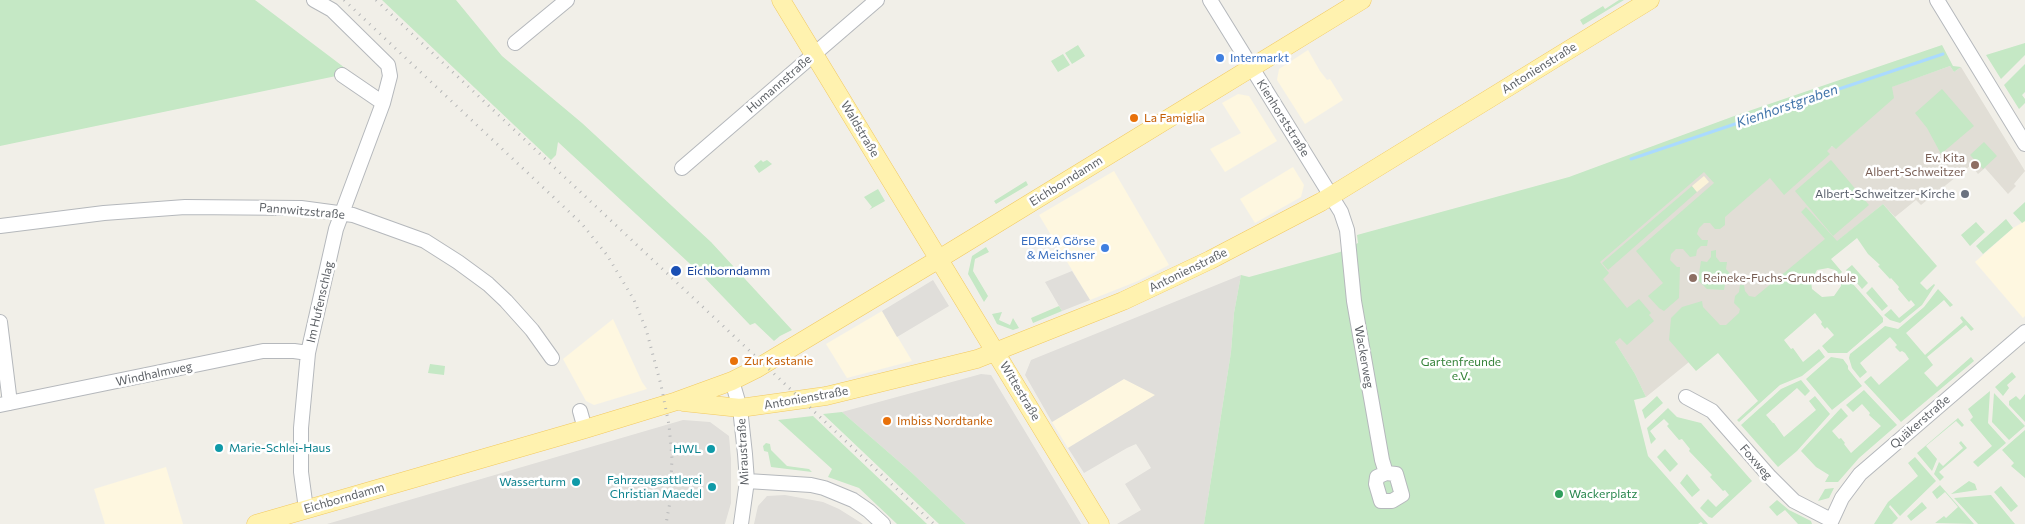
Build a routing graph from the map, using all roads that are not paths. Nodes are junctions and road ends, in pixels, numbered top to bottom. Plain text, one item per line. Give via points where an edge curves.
1 (314, 0) edge
2 (567, 0) edge
3 (781, 0) edge
4 (877, 0) edge
5 (1210, 0) edge
6 (1362, 0) edge
7 (1650, 0) edge
8 (1942, 2) edge
9 (515, 43) dead end
10 (814, 54) junction
11 (1251, 68) junction
12 (342, 75) dead end
13 (383, 103) junction
14 (2025, 144) edge
15 (682, 168) dead end
16 (1331, 195) junction
17 (342, 214) junction
18 (0, 226) edge
19 (1348, 240) joint
20 (939, 258) junction
21 (0, 322) edge
22 (2025, 332) edge
23 (996, 352) junction
24 (308, 353) junction
25 (552, 358) dead end
26 (732, 381) junction
27 (1686, 397) dead end
28 (677, 401) junction
29 (5, 404) edge
30 (740, 408) junction
31 (580, 412) dead end
32 (585, 429) junction
33 (1386, 473) dead end
34 (747, 481) junction
35 (306, 509) junction
36 (1831, 522) edge
37 (256, 524) edge
38 (741, 524) edge
39 (883, 524) edge
40 (1100, 524) edge

1 - 13 street, Im Hufenschlag via 332,10 388,65 389,86
2 - 9 street
3 - 10 main road, Waldstraße
4 - 10 street, Humannstraße
5 - 11 street, Kienhorststraße
6 - 11 main road, Eichborndamm
7 - 16 main road, Antonienstraße
8 - 14 street
10 - 15 street, Humannstraße
10 - 20 main road, Waldstraße
11 - 16 street, Kienhorststraße
11 - 20 main road, Eichborndamm
12 - 13 street
13 - 17 street, Im Hufenschlag
16 - 19 street, Kienhorststraße via 1341,212
16 - 23 main road, Antonienstraße via 1190,270
17 - 18 street, Pannwitzstraße via 301,208 177,207
17 - 24 street, Im Hufenschlag
17 - 25 street, Pannwitzstraße via 404,233 458,262 506,301
19 - 33 street, Wackerweg via 1354,301
20 - 23 main road, Wittestraße
20 - 26 main road, Eichborndamm
21 - 29 street
22 - 36 street, Quäkerstraße via 1860,474
23 - 30 main road, Antonienstraße via 826,396
23 - 40 main road, Wittestraße
24 - 29 street, Windhalmweg via 263,351
24 - 35 street, Im Hufenschlag via 301,428 301,472
26 - 28 main road, Eichborndamm
26 - 30 street, Miraustraße
27 - 36 street, Foxweg via 1712,411 1794,501
28 - 30 main road, Antonienstraße
28 - 32 main road, Eichborndamm
30 - 34 street, Miraustraße
31 - 32 street
32 - 35 main road, Eichborndamm
34 - 38 street, Miraustraße
34 - 39 street via 824,488 853,500
35 - 37 main road, Eichborndamm

